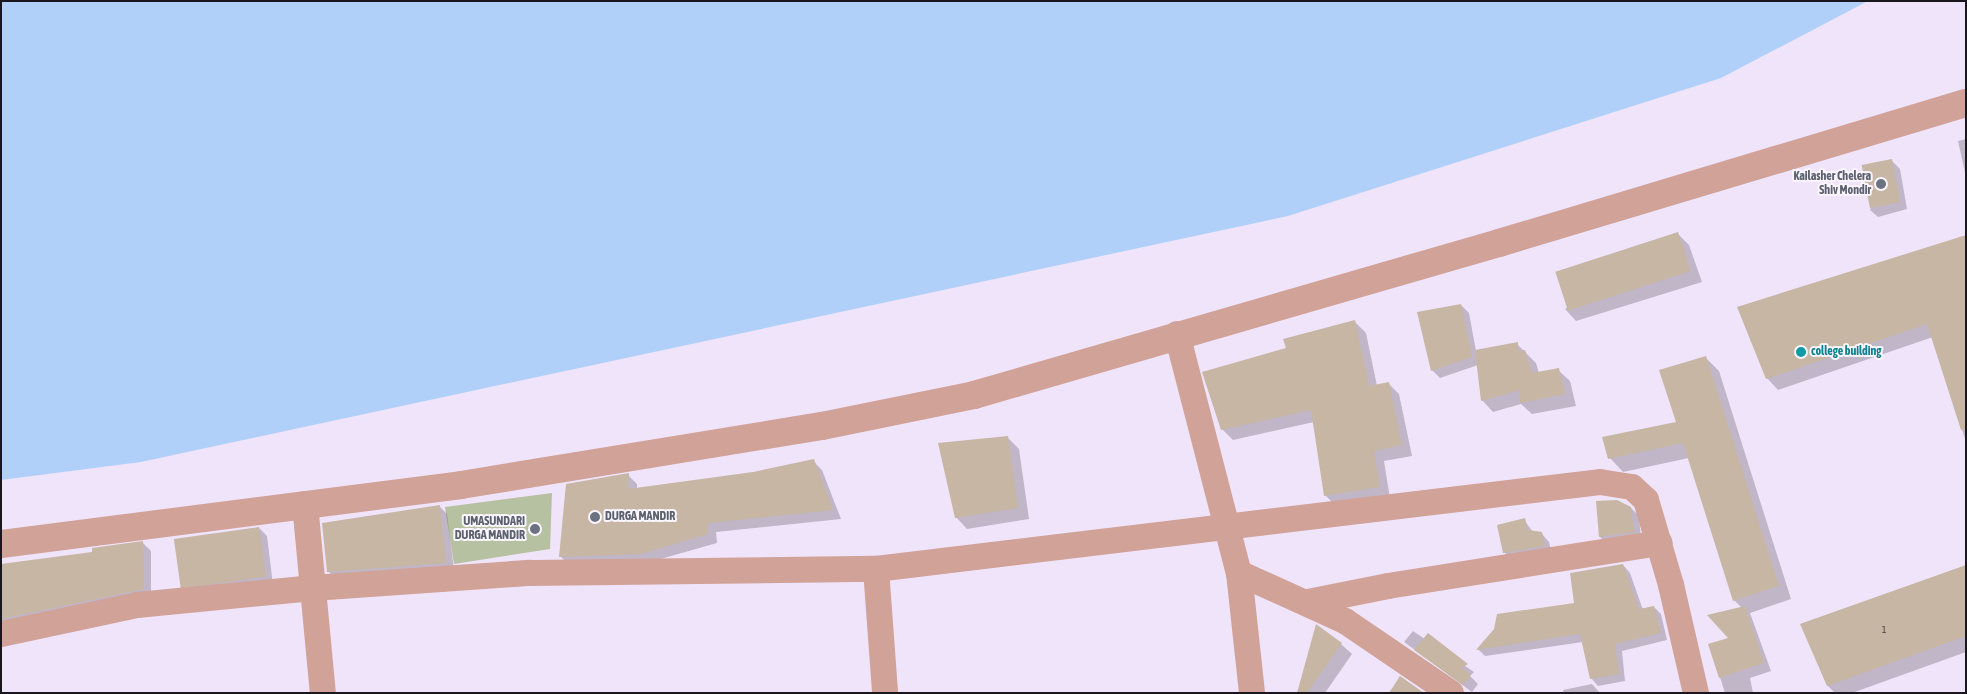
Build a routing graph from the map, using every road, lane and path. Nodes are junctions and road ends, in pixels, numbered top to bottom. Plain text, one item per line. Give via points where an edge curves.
1 (1966, 102) edge
2 (1177, 334) junction
3 (305, 504) junction
4 (1226, 529) junction
5 (1660, 543) junction
6 (1, 544) edge
7 (876, 569) junction
8 (1239, 574) junction
9 (313, 588) junction
10 (1308, 602) junction
11 (1, 634) edge
12 (323, 693) edge
13 (885, 693) edge
14 (1252, 693) edge
15 (1451, 693) edge
16 (1696, 693) edge

1 - 2 street via 1499,244
2 - 3 street via 974,395 894,412 461,485
2 - 4 street
3 - 6 street
3 - 9 street
4 - 5 street via 1600,482 1623,485 1639,492 1651,512
4 - 7 street
4 - 8 street
5 - 10 street via 1388,586
5 - 16 street
7 - 9 street via 530,573
7 - 13 street
8 - 10 street
8 - 14 street
9 - 11 street via 137,605
9 - 12 street
10 - 15 street via 1345,620

